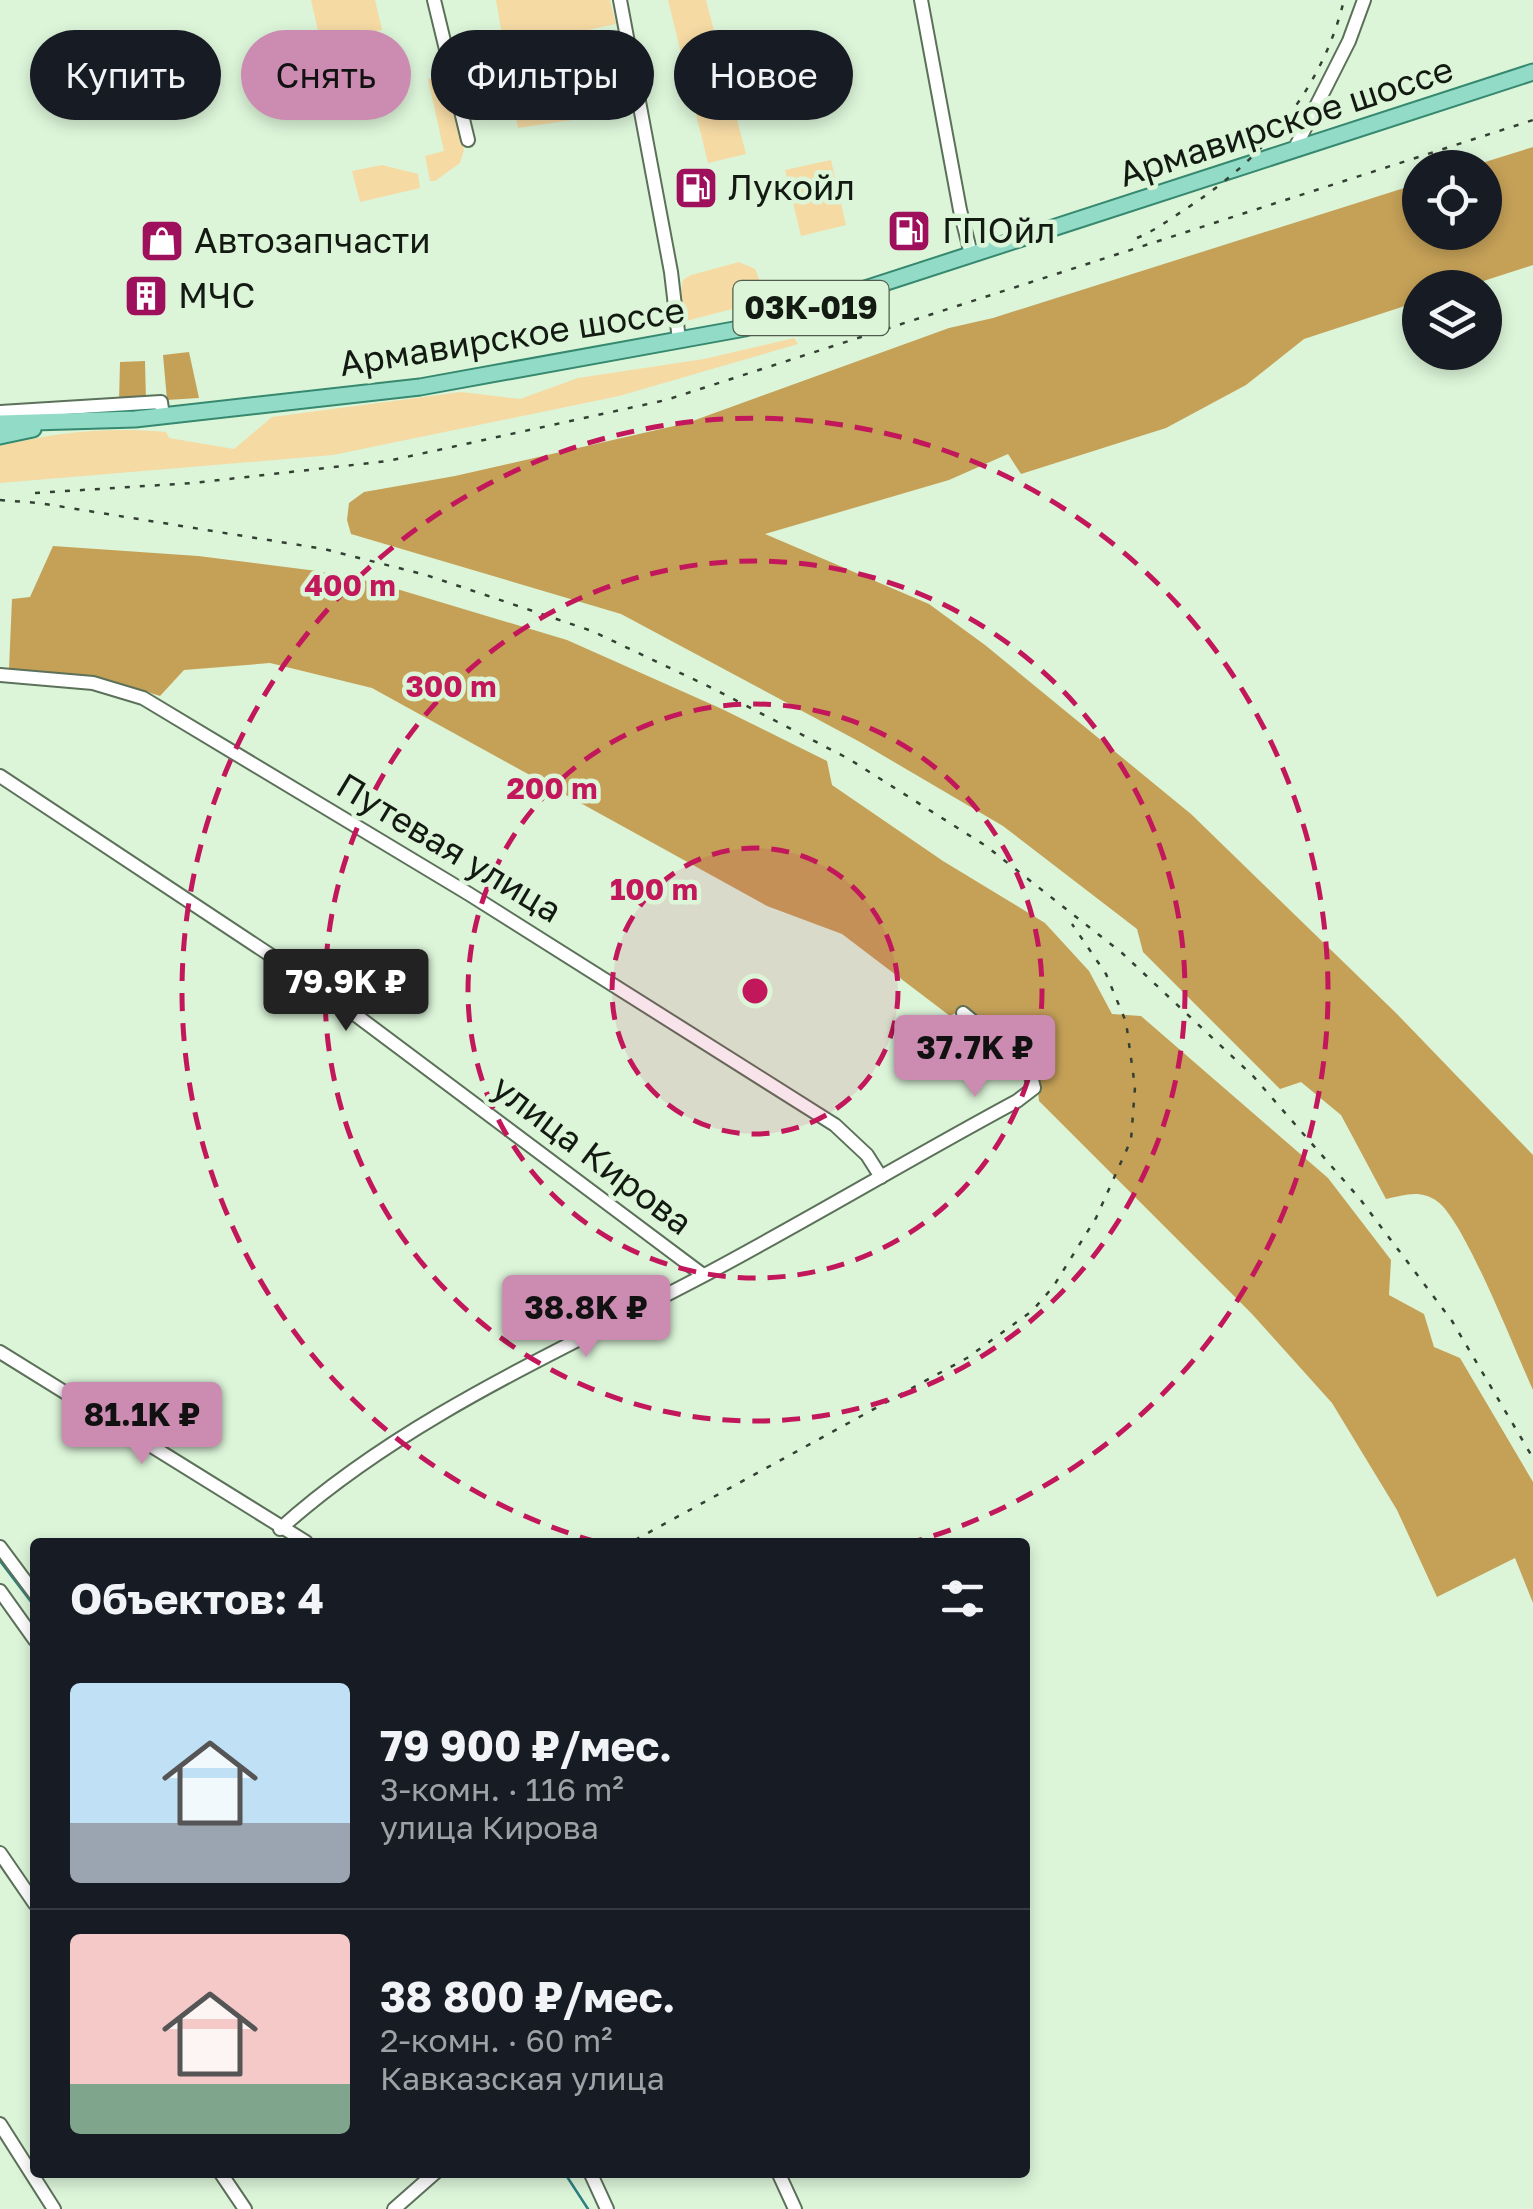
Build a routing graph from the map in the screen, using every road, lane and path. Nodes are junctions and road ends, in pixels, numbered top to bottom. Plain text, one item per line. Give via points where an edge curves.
1 (434, 0) edge
2 (620, 0) edge
3 (921, 0) edge
4 (1364, 0) edge
5 (1533, 72) edge
6 (468, 140) dead end
7 (1294, 150) junction
8 (971, 254) junction
9 (679, 340) junction
10 (0, 412) edge
11 (163, 416) junction
12 (0, 423) edge
13 (61, 423) junction
14 (0, 436) edge
15 (0, 675) edge
16 (0, 776) edge
17 (963, 1013) dead end
18 (881, 1177) junction
19 (703, 1276) junction
20 (0, 1352) edge
21 (280, 1529) junction
22 (298, 1538) edge
23 (0, 1547) edge
24 (30, 1587) edge
25 (0, 1592) edge
26 (30, 1633) edge
27 (0, 1852) edge
28 (30, 1897) edge
29 (0, 2124) edge
30 (30, 2171) edge
31 (34, 2178) edge
32 (224, 2178) edge
33 (428, 2178) edge
34 (593, 2178) edge
35 (781, 2178) edge
36 (54, 2209) edge
37 (245, 2209) edge
38 (394, 2209) edge
39 (606, 2209) edge
40 (795, 2209) edge

1 - 6 street
2 - 9 street
3 - 8 street
4 - 7 street
5 - 7 main road, Армавирское шоссе / 03К-019
7 - 8 main road, Армавирское шоссе / 03К-019
8 - 9 main road, Армавирское шоссе / 03К-019 via 781,318
9 - 11 main road, Армавирское шоссе / 03К-019 via 420,387
10 - 11 street via 161,402
11 - 13 main road, Армавирское шоссе / 03К-019
12 - 13 main road, Армавирское шоссе / 03К-019
13 - 14 main road
15 - 18 street, Путевая улица via 93,683 144,698 835,1125
16 - 19 street, улица Кирова via 318,986
17 - 18 street via 1029,1068 1034,1088
18 - 19 street
19 - 21 street via 380,1451
20 - 21 street
21 - 22 street
23 - 24 street
25 - 26 street
27 - 28 street
29 - 30 street
31 - 36 street
32 - 37 street
33 - 38 street
34 - 39 street
35 - 40 street

